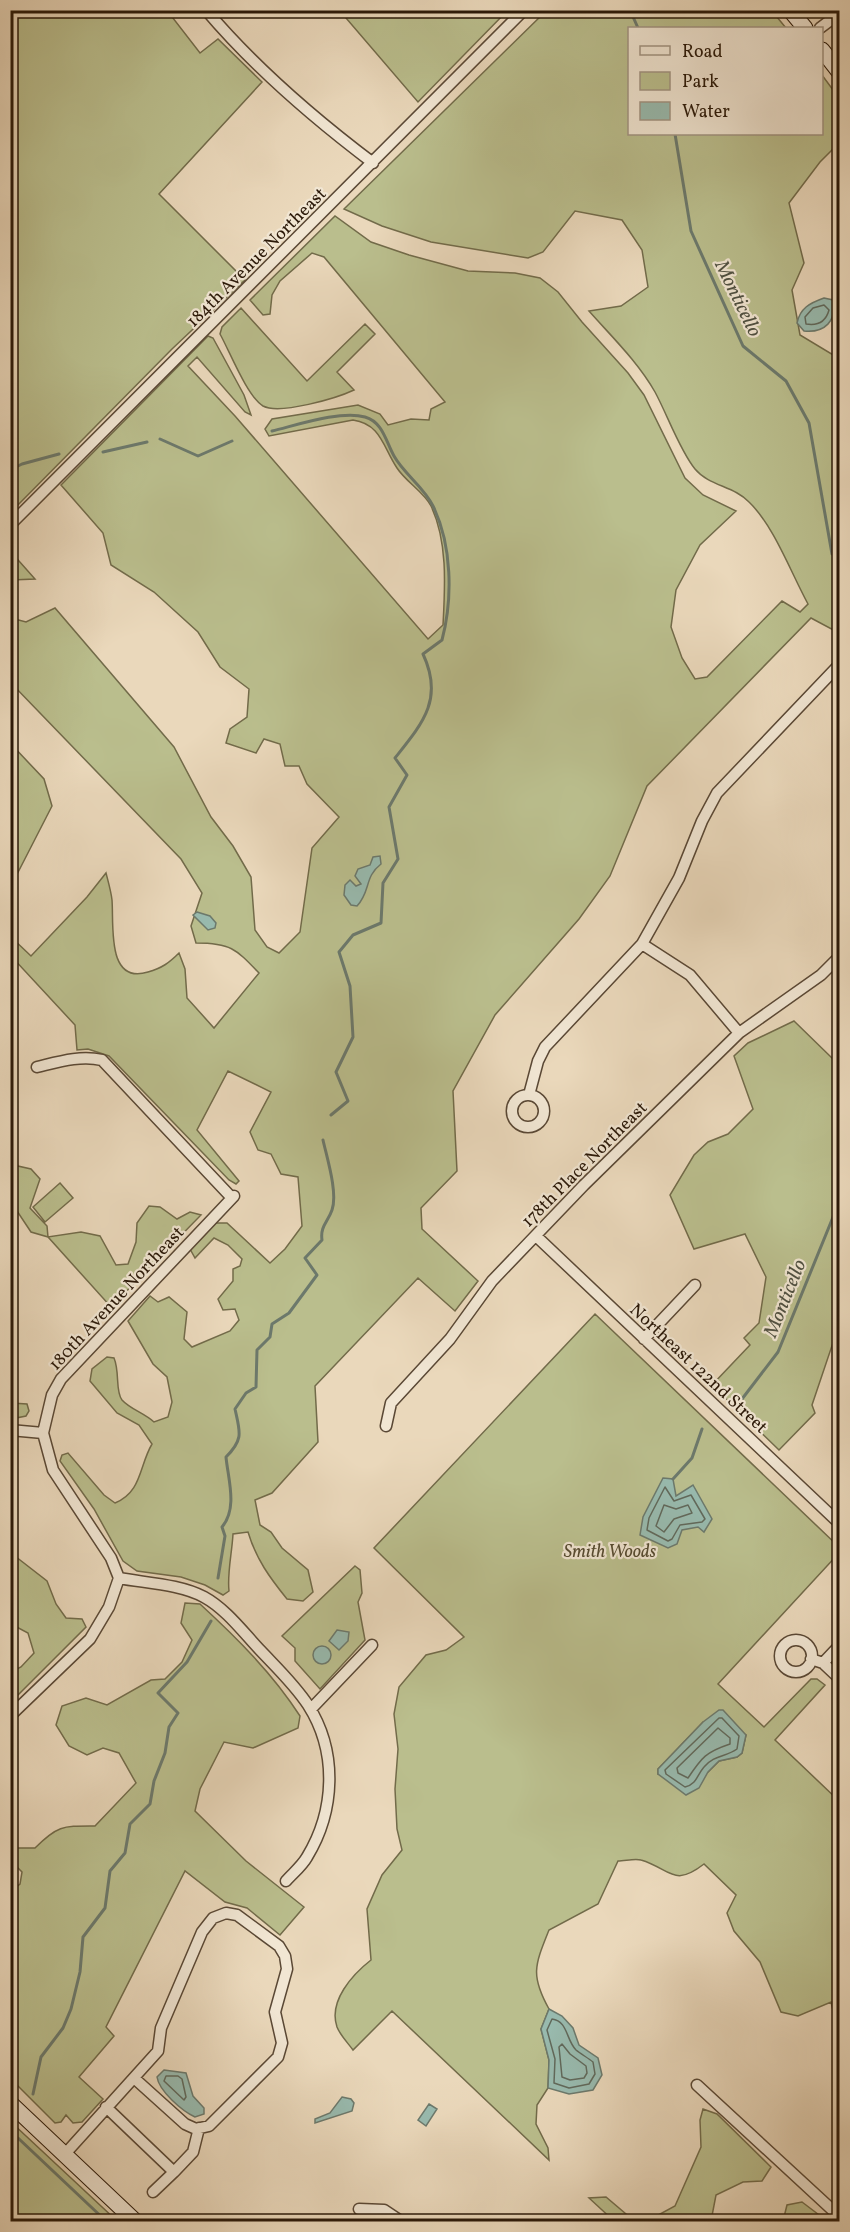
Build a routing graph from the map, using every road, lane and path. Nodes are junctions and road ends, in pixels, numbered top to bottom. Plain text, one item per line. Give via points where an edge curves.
1 (206, 10) edge
2 (524, 10) edge
3 (790, 10) edge
4 (840, 13) edge
5 (804, 27) edge
6 (821, 27) edge
7 (823, 51) edge
8 (840, 73) edge
9 (373, 163) junction
10 (10, 525) edge
11 (838, 666) edge
12 (642, 944) junction
13 (840, 956) edge
14 (739, 1033) junction
15 (37, 1067) dead end
16 (529, 1095) dead end
17 (536, 1236) junction
18 (695, 1285) dead end
19 (644, 1338) junction
20 (386, 1426) dead end
21 (10, 1430) edge
22 (43, 1433) junction
23 (840, 1524) edge
24 (119, 1578) junction
25 (840, 1645) edge
26 (372, 1646) dead end
27 (812, 1659) dead end
28 (823, 1663) junction
29 (840, 1679) edge
30 (310, 1709) junction
31 (10, 1716) edge
32 (286, 1881) dead end
33 (134, 2078) junction
34 (697, 2085) dead end
35 (10, 2103) edge
36 (106, 2107) junction
37 (199, 2128) junction
38 (64, 2154) junction
39 (174, 2172) junction
40 (153, 2192) dead end
41 (359, 2209) dead end
42 (840, 2217) edge
43 (136, 2222) edge
44 (402, 2222) edge

1 - 9 street via 266,75
2 - 9 street, 184th Avenue Northeast
3 - 5 street
4 - 6 street
7 - 8 street
9 - 10 street, 184th Avenue Northeast
11 - 12 street via 717,794 679,878
12 - 14 street via 690,975
12 - 16 street via 545,1047
13 - 14 street, 178th Place Northeast via 821,975
14 - 17 street, 178th Place Northeast
15 - 22 street, 180th Avenue Northeast via 73,1059 102,1060 233,1197 61,1379 52,1395
17 - 19 street, Northeast 122nd Street
17 - 20 street, 178th Place Northeast via 492,1281 450,1339 391,1403
18 - 19 street
19 - 23 street, Northeast 122nd Street
21 - 22 street
22 - 24 street via 53,1470 111,1558
24 - 30 street via 204,1597 289,1680
24 - 31 street via 90,1639
25 - 28 street
26 - 30 street
27 - 28 street
28 - 29 street
30 - 32 street via 329,1758 329,1794 324,1822 306,1859
33 - 36 street
33 - 37 street via 185,2124
33 - 37 street via 158,2051 161,2028 202,1932 213,1918 226,1913 237,1915 279,1946 287,1969 275,2012 282,2043 278,2057 209,2126
34 - 42 street
35 - 38 street
36 - 38 street
36 - 39 street
37 - 39 street via 193,2152
38 - 43 street
39 - 40 street
41 - 44 street via 384,2210

